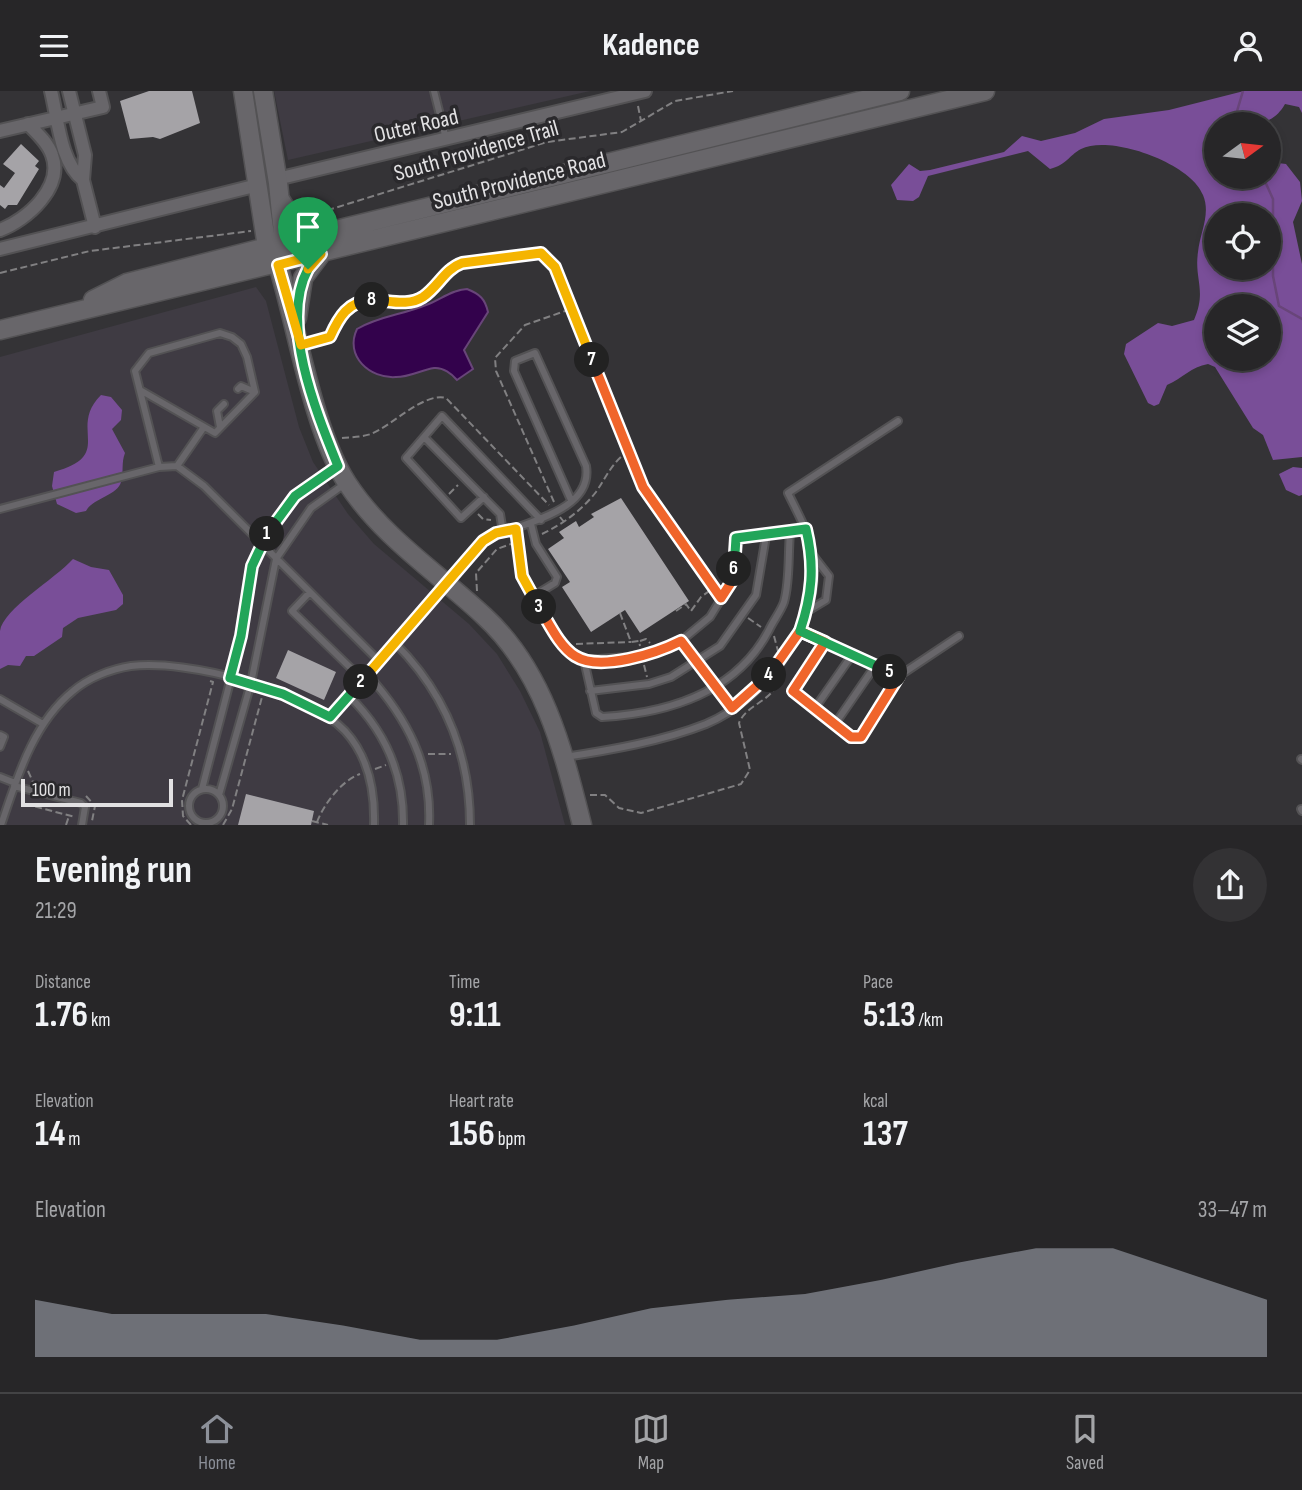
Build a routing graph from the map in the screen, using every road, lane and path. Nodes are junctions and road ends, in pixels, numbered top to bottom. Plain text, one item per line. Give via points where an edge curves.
1 (51, 91) edge
2 (69, 91) edge
3 (99, 91) edge
4 (243, 91) edge
5 (263, 91) edge
6 (434, 91) edge
7 (733, 91) edge
8 (900, 91) edge
9 (985, 91) edge
10 (631, 93) edge
11 (74, 113) junction
12 (57, 117) junction
13 (642, 122) junction
14 (28, 124) junction
15 (0, 131) edge
16 (446, 139) junction
17 (277, 179) junction
18 (83, 180) junction
19 (258, 185) junction
20 (279, 198) junction
21 (307, 206) dead end
22 (95, 227) junction
23 (345, 228) junction
24 (0, 230) edge
25 (251, 231) dead end
26 (275, 245) junction
27 (0, 249) edge
28 (321, 254) junction
29 (278, 265) junction
30 (0, 273) edge
31 (64, 313) junction
32 (0, 330) edge
33 (298, 337) junction
34 (238, 389) dead end
35 (140, 390) junction
36 (255, 392) junction
37 (224, 404) dead end
38 (898, 421) dead end
39 (204, 427) junction
40 (220, 428) junction
41 (425, 437) junction
42 (328, 441) junction
43 (177, 466) junction
44 (159, 467) junction
45 (342, 474) junction
46 (484, 497) junction
47 (571, 500) junction
48 (473, 507) junction
49 (0, 509) edge
50 (556, 512) junction
51 (500, 518) junction
52 (541, 520) junction
53 (531, 524) junction
54 (516, 529) junction
55 (806, 529) junction
56 (503, 532) junction
57 (790, 533) junction
58 (766, 536) junction
59 (261, 545) junction
60 (812, 554) junction
61 (276, 559) junction
62 (446, 584) junction
63 (713, 588) junction
64 (309, 593) junction
65 (532, 597) junction
66 (721, 598) junction
67 (676, 611) dead end
68 (806, 613) junction
69 (744, 615) junction
70 (768, 631) junction
71 (800, 631) junction
72 (958, 636) dead end
73 (681, 641) junction
74 (631, 642) dead end
75 (825, 642) junction
76 (395, 643) junction
77 (572, 644) dead end
78 (852, 655) junction
79 (584, 660) junction
80 (379, 661) junction
81 (696, 664) junction
82 (780, 664) junction
83 (875, 666) junction
84 (899, 676) junction
85 (230, 678) junction
86 (365, 678) junction
87 (202, 680) dead end
88 (251, 683) junction
89 (715, 688) junction
90 (590, 691) junction
91 (262, 695) dead end
92 (349, 697) junction
93 (0, 699) edge
94 (732, 708) junction
95 (815, 708) junction
96 (330, 717) junction
97 (43, 724) junction
98 (835, 724) junction
99 (0, 735) edge
100 (0, 747) edge
101 (564, 757) junction
102 (32, 764) dead end
103 (359, 768) dead end
104 (361, 774) junction
105 (0, 778) edge
106 (34, 782) dead end
107 (364, 783) dead end
108 (15, 785) junction
109 (202, 789) junction
110 (219, 795) junction
111 (86, 796) dead end
112 (576, 799) junction
113 (25, 804) dead end
114 (69, 816) junction
115 (312, 821) dead end
116 (83, 822) edge
117 (317, 822) junction
118 (91, 823) edge
119 (1, 825) edge
120 (66, 825) edge
121 (191, 825) edge
122 (223, 825) edge
123 (328, 825) edge
124 (374, 825) edge
125 (403, 825) edge
126 (429, 825) edge
127 (470, 825) edge
128 (582, 825) edge

1 - 12 street
2 - 11 street
3 - 11 street via 103,107
4 - 19 main road
5 - 17 main road
6 - 16 lane
7 - 13 path, South Providence Trail via 675,101
8 - 23 main road, South Providence Road
9 - 28 main road, South Providence Road
10 - 13 path
10 - 16 street, Outer Road
11 - 12 street
11 - 18 street via 85,155
12 - 14 street
12 - 18 street via 74,174
13 - 21 path, South Providence Trail via 622,132 547,142 326,211
14 - 15 street
14 - 24 street via 51,150 53,177 26,216
16 - 17 street, Outer Road
17 - 20 main road
18 - 22 street
19 - 22 street
19 - 26 main road
20 - 23 main road via 287,211 309,226
20 - 26 main road
22 - 27 street
23 - 26 main road, South Providence Road
25 - 30 path via 90,251
26 - 29 main road
26 - 31 main road, South Providence Road via 127,283
28 - 29 main road, South Providence Road
28 - 33 main road via 303,278
29 - 31 main road, South Providence Road
29 - 33 main road
31 - 32 main road, South Providence Road
33 - 42 main road
33 - 63 path via 330,337 345,312 361,300 398,304 422,297 454,265 541,253 555,267 643,487
34 - 36 lane via 242,386
35 - 36 lane via 135,372 149,353 220,333 241,344
35 - 39 lane
35 - 44 lane
36 - 40 lane
37 - 40 lane via 216,411
38 - 55 lane via 788,493
39 - 40 lane via 215,433
39 - 43 lane
41 - 46 lane
41 - 48 lane via 406,458 461,518
41 - 52 lane via 442,416
42 - 45 main road
42 - 50 path via 368,435 430,397 446,398
43 - 44 lane
43 - 59 lane via 204,486
44 - 49 lane
45 - 59 lane via 295,496
45 - 61 lane via 311,508
45 - 62 main road via 373,517
46 - 48 lane
46 - 51 lane
47 - 47 lane via 588,476 586,466 535,353 515,361 514,372
47 - 50 lane
48 - 51 path via 483,519
50 - 52 lane
51 - 56 lane
52 - 53 lane
53 - 54 lane
53 - 65 lane via 536,544 557,577
54 - 56 lane
54 - 65 lane via 522,576
55 - 57 lane
55 - 60 lane
56 - 62 lane via 483,541
57 - 58 lane
57 - 70 lane via 784,602
58 - 66 lane via 736,538 734,578
58 - 69 lane via 756,595
59 - 61 lane
59 - 85 lane via 252,566
60 - 68 lane via 813,579
60 - 68 lane via 829,576 826,600
61 - 64 lane
61 - 88 lane
62 - 76 lane
62 - 101 main road via 486,618 521,659 546,703
63 - 66 path
63 - 67 path via 691,611 686,604
64 - 80 lane
64 - 86 lane via 292,611
65 - 79 lane via 566,648
66 - 73 lane via 710,617
68 - 71 lane
69 - 70 path
69 - 81 lane via 720,646
70 - 82 path via 775,638
70 - 89 lane via 760,647
71 - 75 lane
71 - 82 lane
72 - 84 lane
73 - 79 lane via 642,656
73 - 81 lane
74 - 77 path
75 - 78 lane
75 - 95 lane via 793,691
76 - 80 lane
76 - 127 lane via 424,676 453,724 467,776
78 - 83 lane
78 - 95 lane
79 - 90 lane
80 - 86 lane
81 - 89 lane
81 - 90 lane via 649,684
82 - 94 lane
82 - 112 path via 775,691 739,723 750,770 741,784 641,813 619,808 597,793
83 - 84 lane
83 - 98 lane
84 - 98 lane via 861,737 851,737
85 - 88 lane
85 - 97 lane via 179,668 129,666 91,679 73,691
85 - 109 lane
86 - 92 lane
86 - 126 lane via 396,708 419,754 426,776
87 - 121 path via 213,682 182,800 183,816
88 - 96 lane
88 - 110 lane
89 - 90 lane via 676,706 603,717 596,713
89 - 94 lane
91 - 122 path via 233,809
92 - 96 lane
92 - 125 lane via 378,730 390,755 399,778
93 - 97 lane
94 - 101 lane via 685,731
95 - 98 lane
96 - 124 lane via 362,756 375,799
97 - 108 lane
99 - 100 lane via 4,737
101 - 112 main road
102 - 106 path via 28,772
103 - 104 path
104 - 107 path
104 - 117 path via 346,782
105 - 108 lane
108 - 116 lane via 81,803 85,807
108 - 119 lane
109 - 110 lane
109 - 110 lane via 192,795 189,806 193,817 203,823 215,821 222,812
111 - 118 path via 95,806
112 - 128 main road
113 - 114 path
114 - 116 path
114 - 120 path
115 - 117 path
116 - 118 path
117 - 123 path

